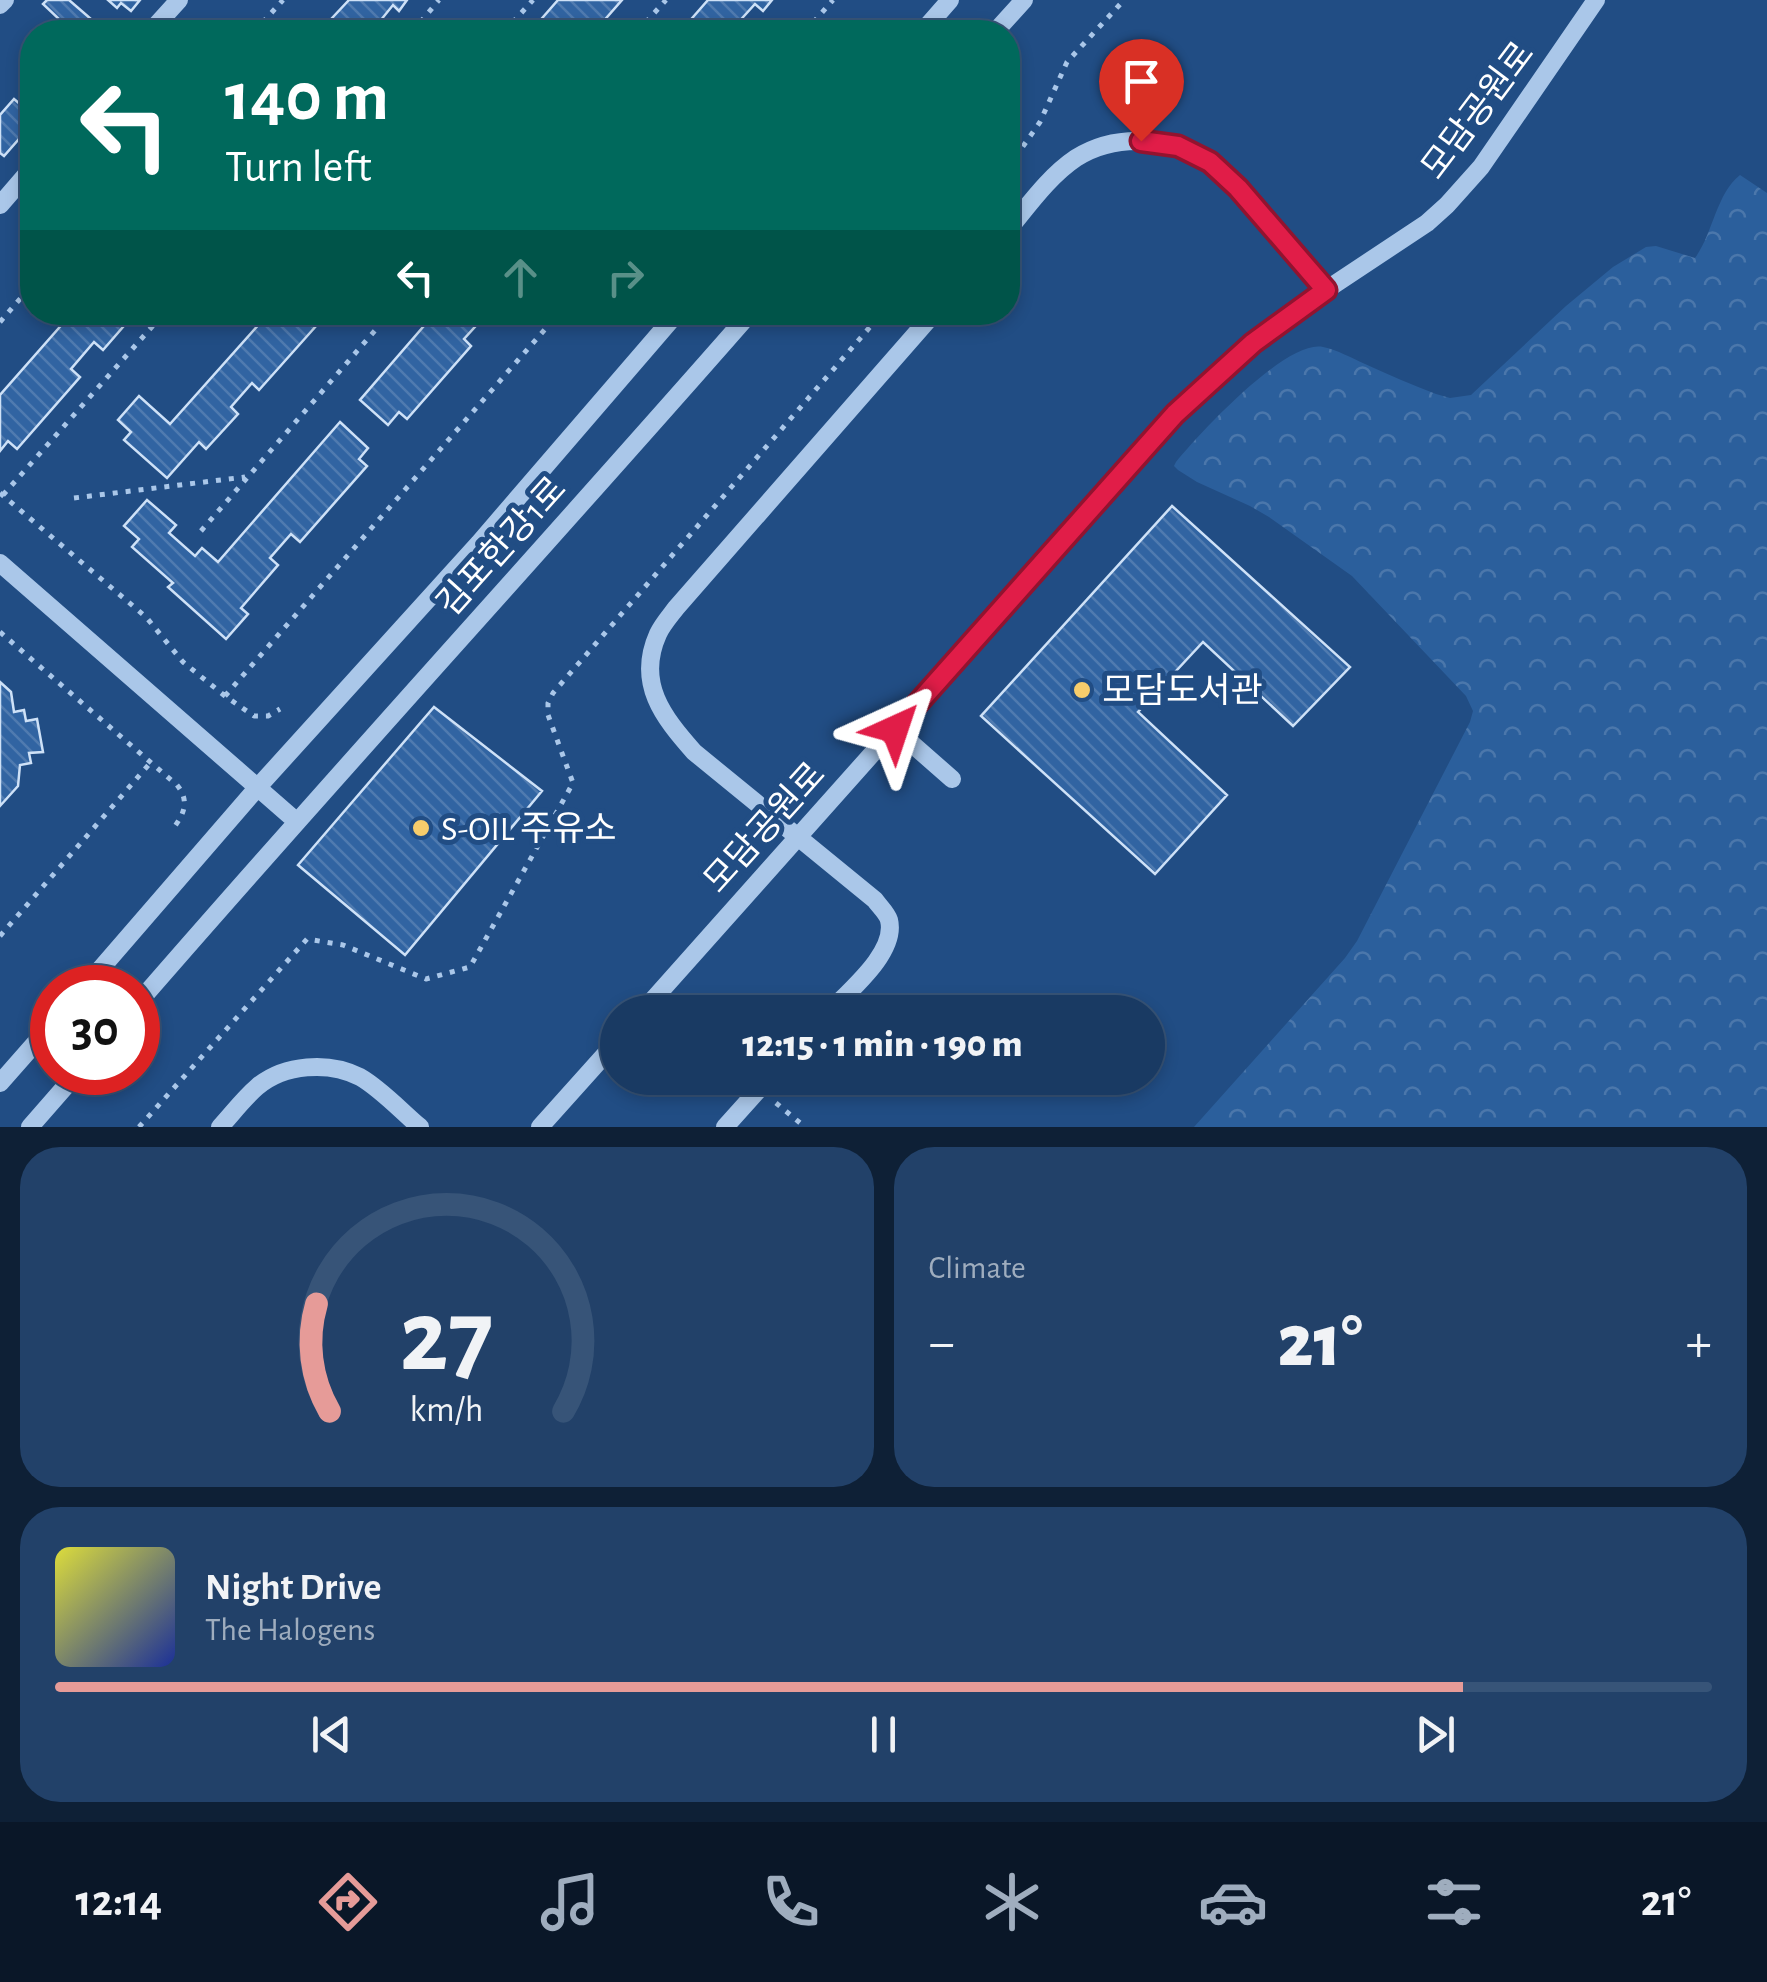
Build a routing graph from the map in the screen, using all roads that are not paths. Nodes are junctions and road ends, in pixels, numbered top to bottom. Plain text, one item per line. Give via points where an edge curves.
1 (179, 0) edge
2 (950, 0) edge
3 (1024, 0) edge
4 (1596, 0) edge
5 (161, 20) edge
6 (932, 20) edge
7 (1006, 20) edge
8 (20, 182) edge
9 (0, 206) edge
10 (1020, 216) edge
11 (1326, 290) junction
12 (667, 325) edge
13 (740, 325) edge
14 (924, 325) edge
15 (0, 563) edge
16 (895, 729) junction
17 (952, 779) dead end
18 (258, 787) junction
19 (296, 821) junction
20 (799, 838) junction
21 (104, 965) edge
22 (160, 979) edge
23 (657, 995) edge
24 (845, 995) edge
25 (30, 1049) edge
26 (600, 1060) edge
27 (0, 1083) edge
28 (58, 1095) edge
29 (753, 1095) edge
30 (30, 1127) edge
31 (220, 1127) edge
32 (420, 1127) edge
33 (540, 1127) edge
34 (724, 1127) edge

1 - 5 street
2 - 6 street
3 - 7 street
4 - 11 street, 모담공원로 via 1448,205
8 - 9 street
10 - 11 street via 1076,158 1108,144 1178,146 1210,162 1238,188
11 - 16 street, 모담공원로 via 1253,343 1175,414
12 - 18 street, 김포한강1로
13 - 19 street, 김포한강1로
14 - 20 street via 676,608 658,633 650,664 653,695 668,724
15 - 18 street
16 - 17 street
16 - 20 street, 모담공원로
18 - 19 street
18 - 21 street, 김포한강1로
19 - 22 street, 김포한강1로
20 - 23 street, 모담공원로
20 - 24 street via 889,917 889,941
25 - 27 street
26 - 33 street
28 - 30 street
29 - 34 street
31 - 32 street via 259,1085 310,1067 335,1067 362,1078

